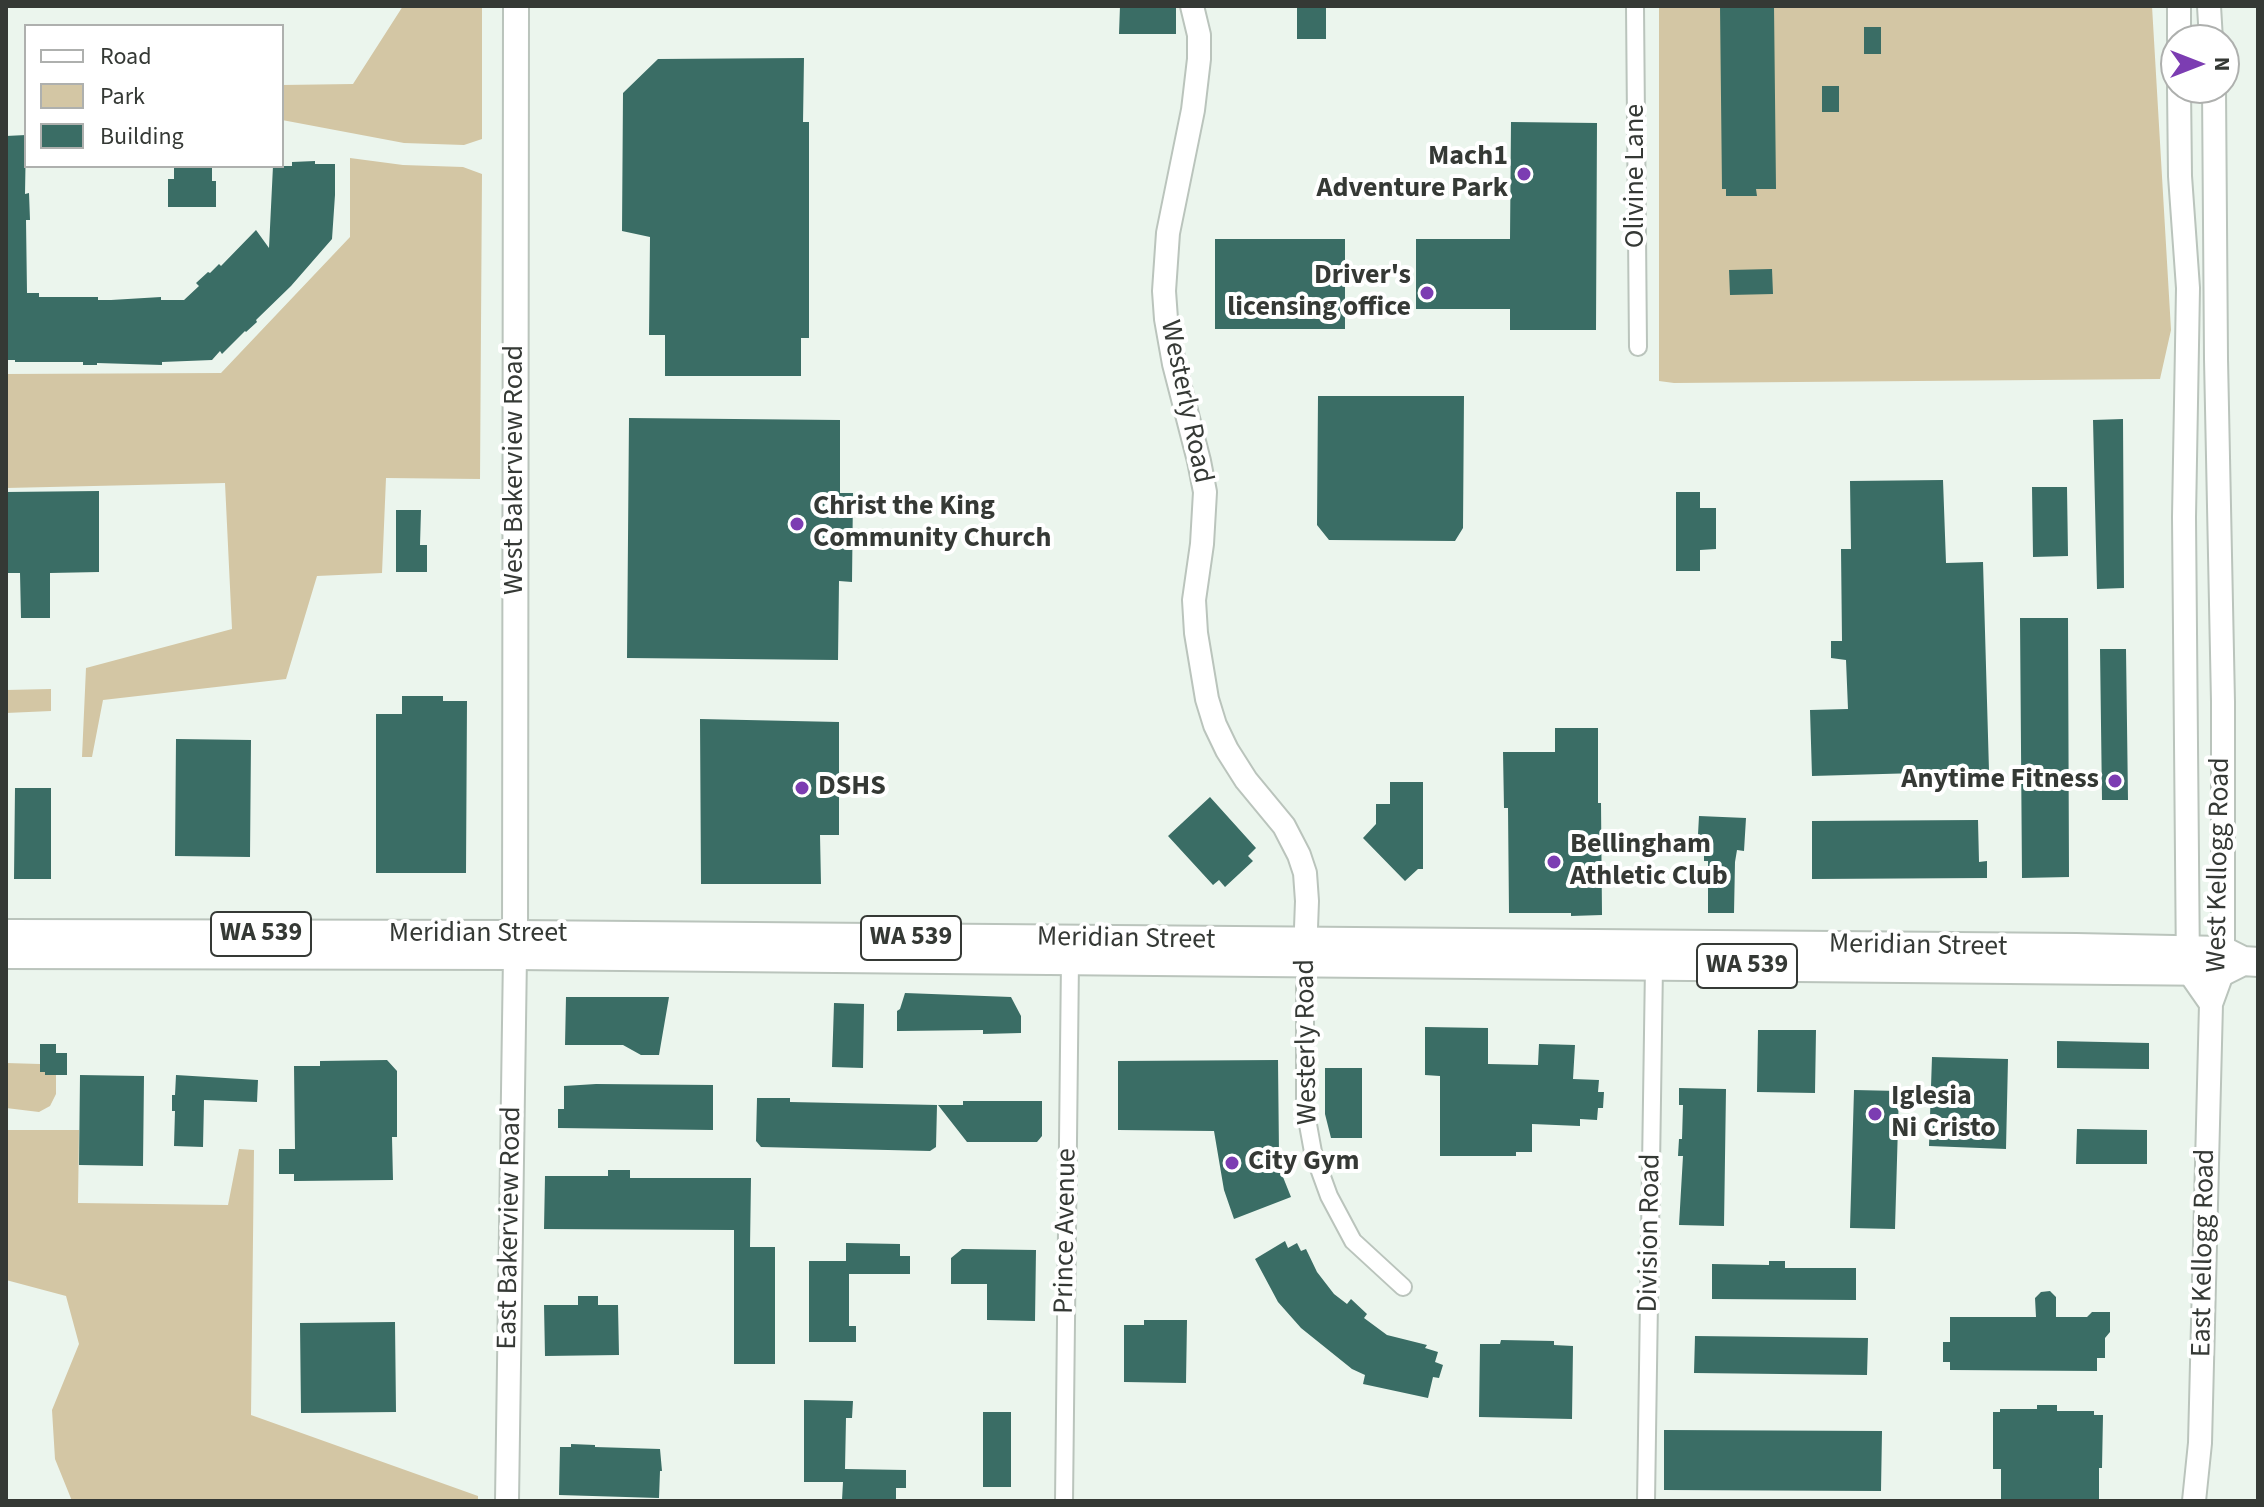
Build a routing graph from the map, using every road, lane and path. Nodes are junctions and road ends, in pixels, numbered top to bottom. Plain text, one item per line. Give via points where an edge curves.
1 (516, 6) edge
2 (1192, 6) edge
3 (1209, 6) edge
4 (1635, 6) edge
5 (1199, 35) junction
6 (2179, 104) edge
7 (2214, 104) edge
8 (1638, 347) dead end
9 (6, 934) edge
10 (69, 934) junction
11 (1156, 940) junction
12 (6, 944) edge
13 (515, 945) junction
14 (1306, 952) junction
15 (6, 954) edge
16 (1657, 955) junction
17 (1070, 960) junction
18 (2188, 960) junction
19 (2236, 961) edge
20 (2211, 1004) junction
21 (1403, 1287) dead end
22 (507, 1501) edge
23 (1064, 1501) edge
24 (1646, 1501) edge
25 (2194, 1501) edge

1 - 13 main road, West Bakerview Road
2 - 5 street, Westerly Road
3 - 5 street, Westerly Road
4 - 8 street, Olivine Lane
5 - 14 street, Westerly Road via 1193,110 1168,233 1164,291 1174,364 1205,492 1194,600 1196,633 1215,725 1299,855 1305,873
6 - 18 street, West Kellogg Road via 2188,288
7 - 19 street, West Kellogg Road via 2223,702
9 - 10 highway, Meridian Street / WA 539
10 - 12 highway via 50,944
10 - 13 highway, Meridian Street / WA 539
11 - 13 highway, Meridian Street / WA 539
11 - 14 highway, Meridian Street / WA 539
11 - 17 highway via 1116,951 1091,951
13 - 15 highway, Meridian Street / WA 539
13 - 17 highway, Meridian Street / WA 539
13 - 22 street, East Bakerview Road
14 - 16 highway, Meridian Street / WA 539
14 - 16 highway, Meridian Street / WA 539 via 1494,964 1528,955
14 - 17 highway, Meridian Street / WA 539
14 - 21 street, Westerly Road via 1305,1108 1313,1152 1353,1241
16 - 18 highway, Meridian Street / WA 539
16 - 24 street, Division Road
17 - 23 street, Prince Avenue
18 - 19 highway, Meridian Street / WA 539
18 - 20 street, West Kellogg Road
19 - 20 street, West Kellogg Road
20 - 25 street, East Kellogg Road via 2200,1443

